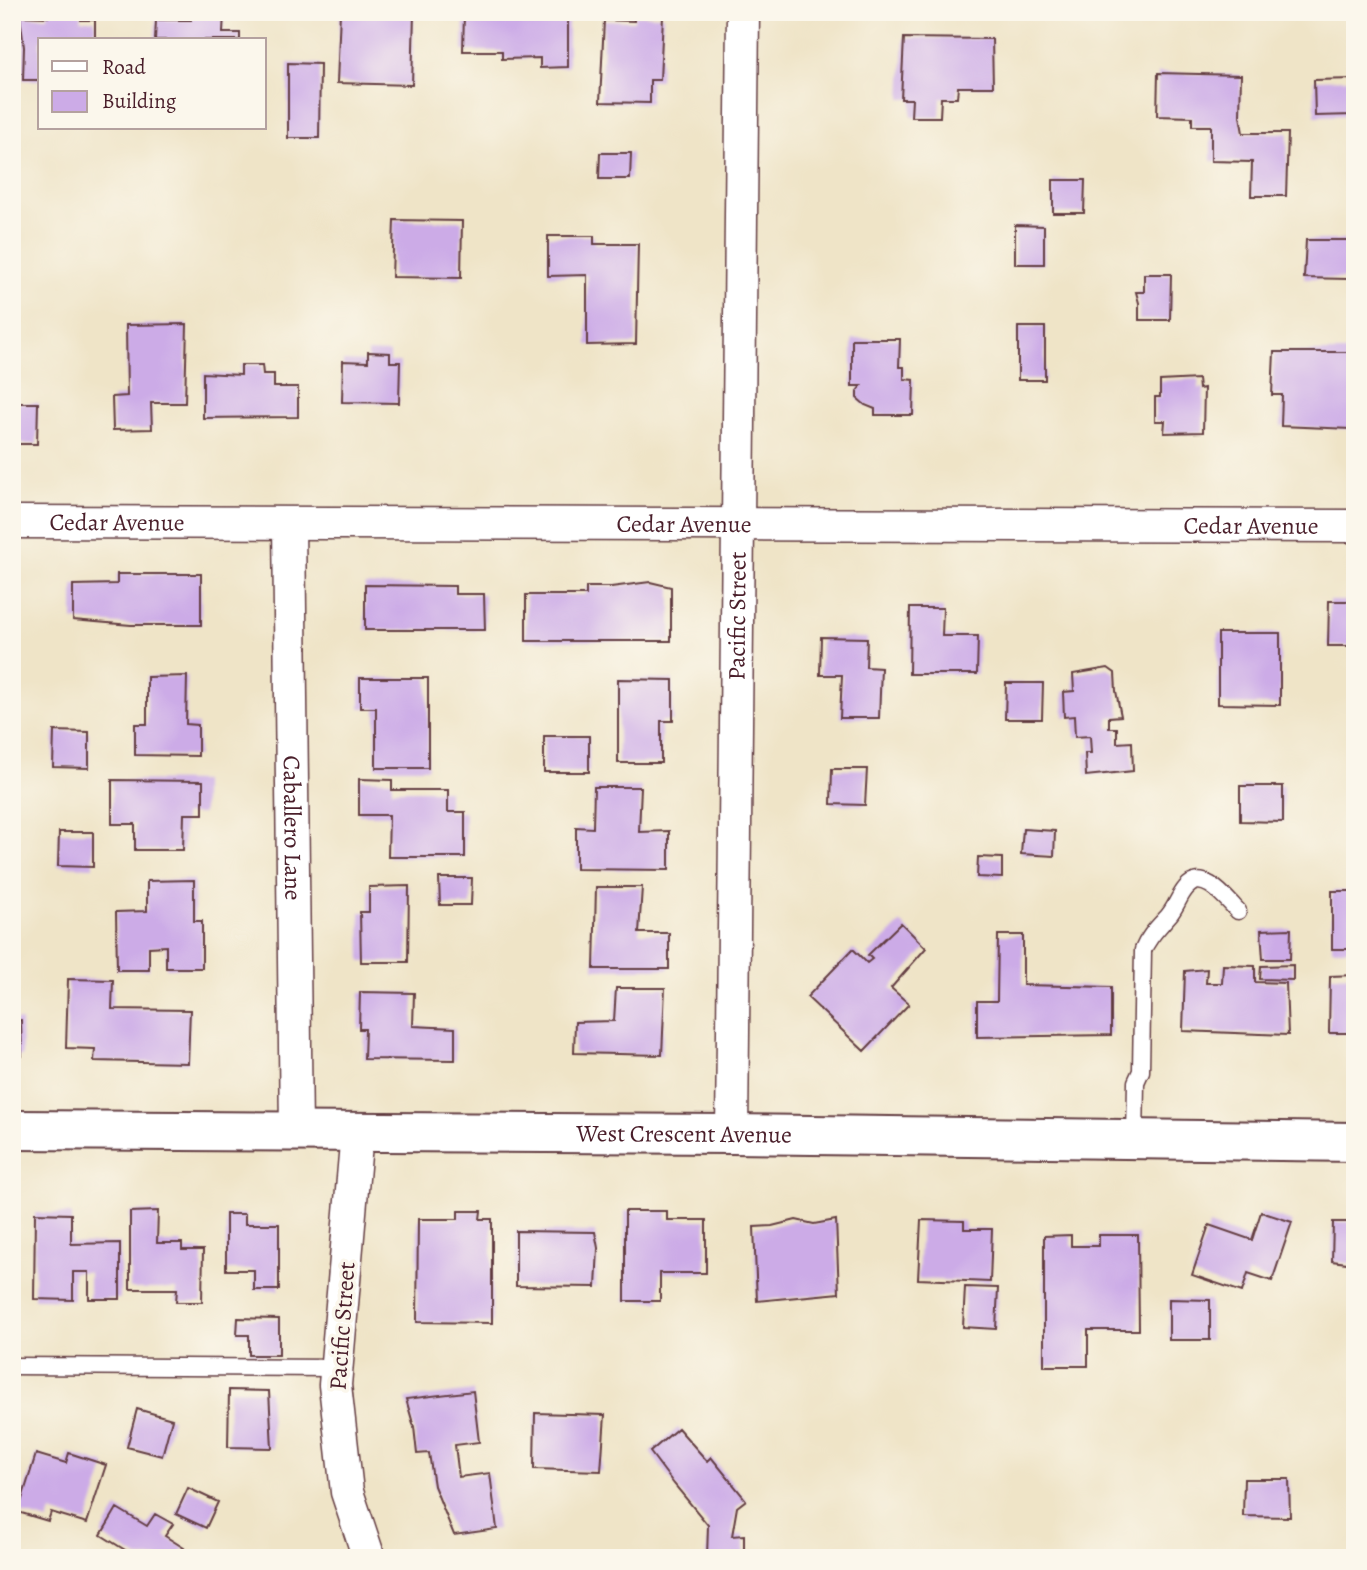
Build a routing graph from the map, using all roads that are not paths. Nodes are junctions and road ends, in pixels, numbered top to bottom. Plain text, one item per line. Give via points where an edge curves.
1 (743, 12) edge
2 (12, 522) edge
3 (738, 523) junction
4 (289, 524) junction
5 (1355, 526) edge
6 (1238, 911) dead end
7 (12, 1130) edge
8 (296, 1132) junction
9 (357, 1132) junction
10 (732, 1134) junction
11 (1135, 1140) junction
12 (1355, 1142) edge
13 (12, 1366) edge
14 (337, 1368) junction
15 (369, 1558) edge

1 - 3 street, Pacific Street
2 - 4 street, Cedar Avenue
3 - 4 street, Cedar Avenue
3 - 5 street, Cedar Avenue
3 - 10 street, Pacific Street
4 - 8 street, Caballero Lane
6 - 11 lane via 1212,884 1197,881 1186,887 1147,939
7 - 8 street, West Crescent Avenue
8 - 9 street, West Crescent Avenue
9 - 10 street, West Crescent Avenue
9 - 14 street, Pacific Street
10 - 11 street, West Crescent Avenue
11 - 12 street, West Crescent Avenue
13 - 14 lane
14 - 15 street, Pacific Street via 347,1492

